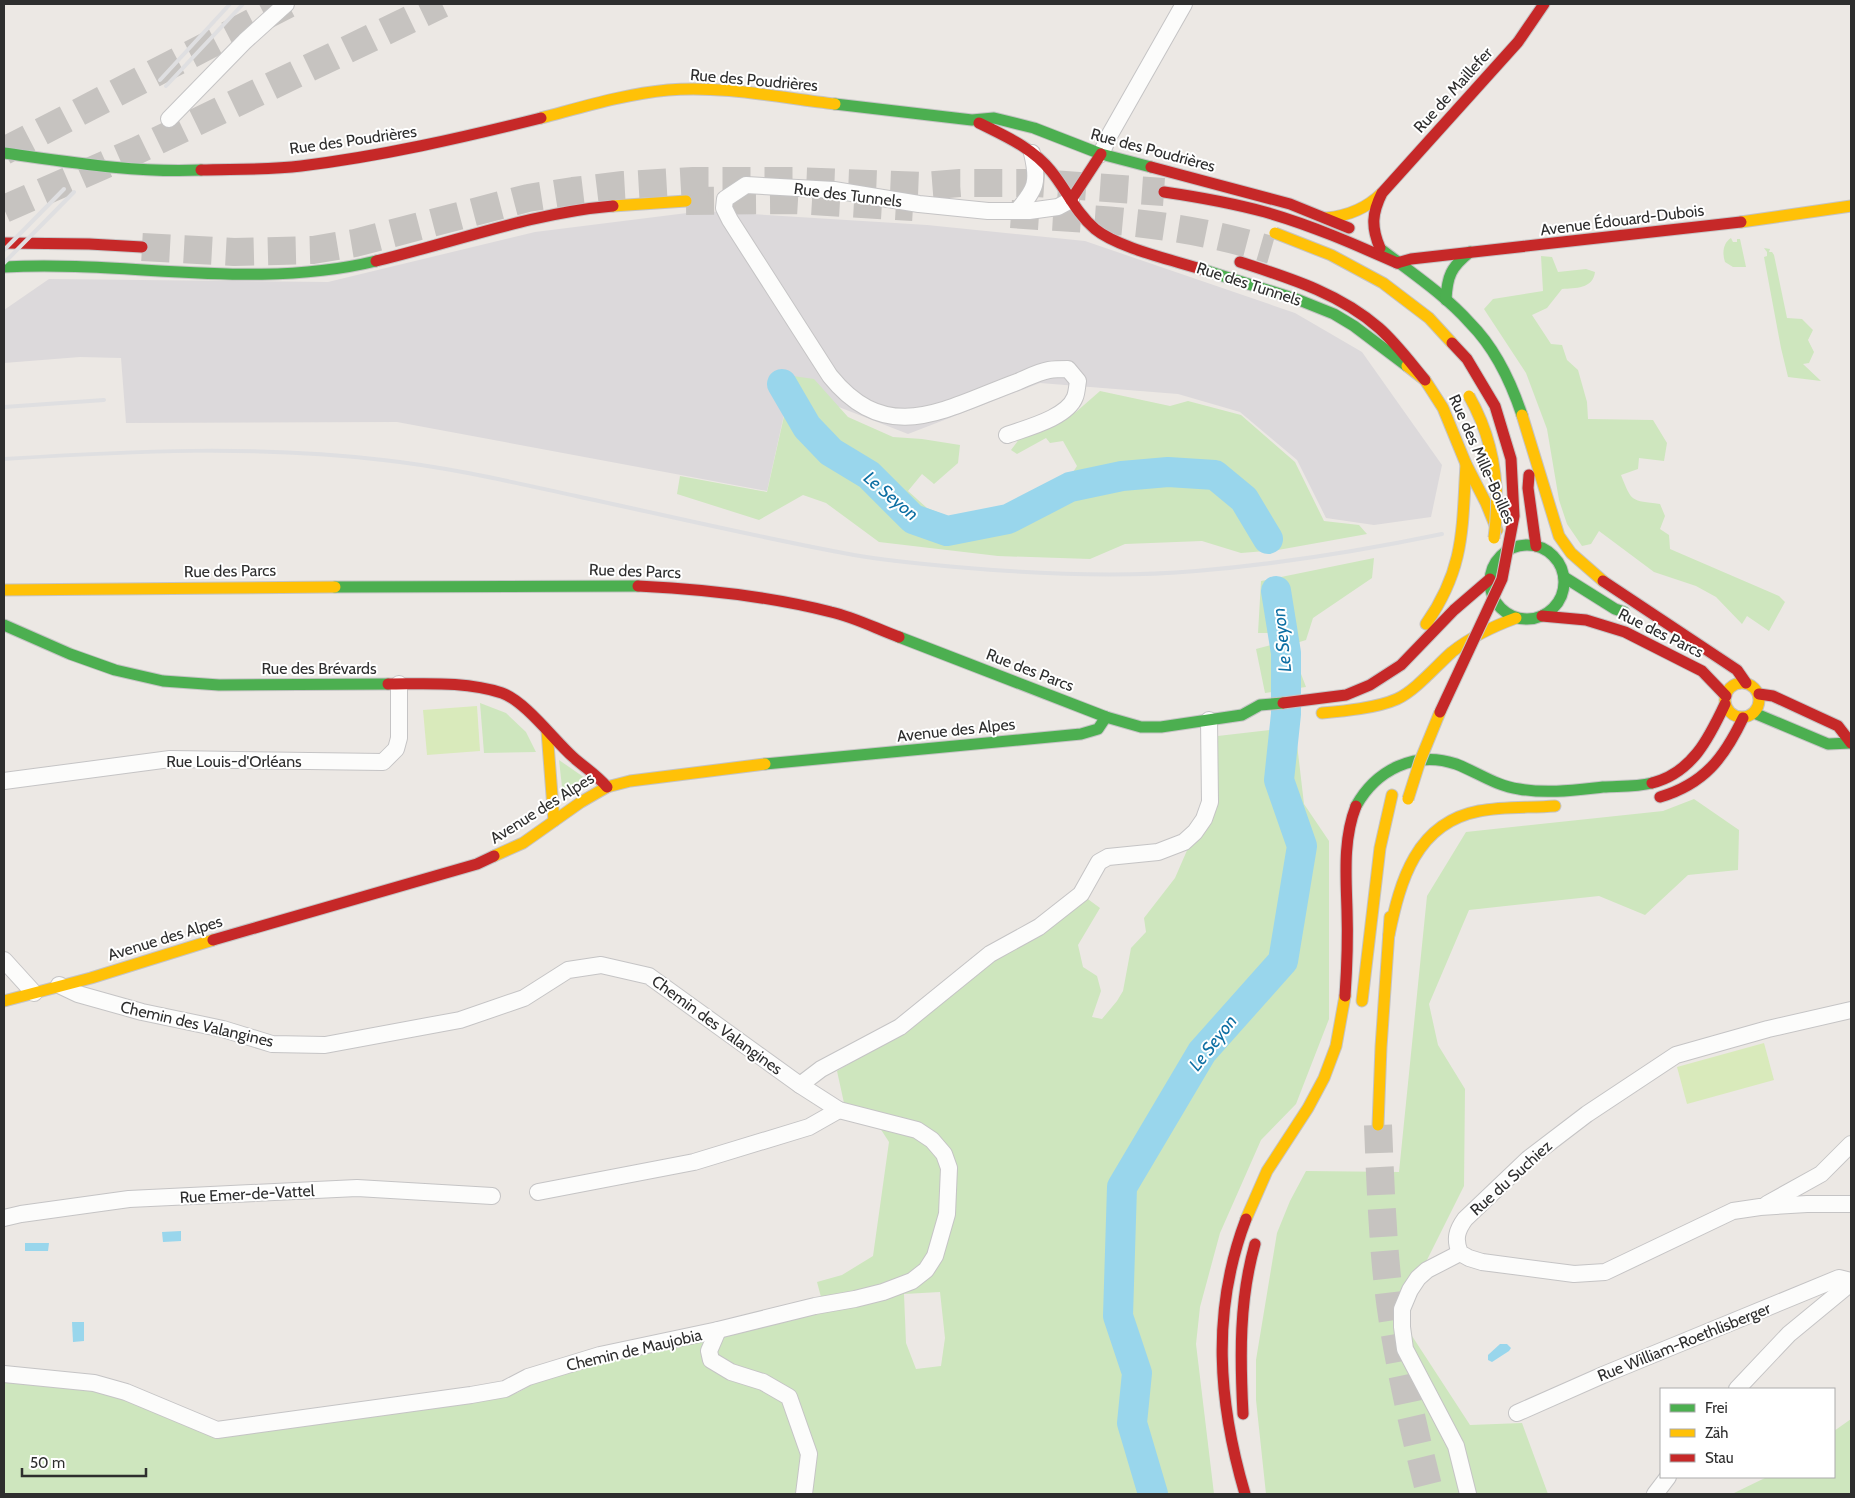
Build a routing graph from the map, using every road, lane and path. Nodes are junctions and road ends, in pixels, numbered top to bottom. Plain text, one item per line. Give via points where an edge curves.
1 (286, 4) edge
2 (1184, 4) edge
3 (1544, 4) edge
4 (169, 119) dead end
5 (972, 120) junction
6 (4, 153) edge
7 (1032, 153) junction
8 (1101, 154) junction
9 (1164, 192) tunnel mouth
10 (1382, 193) junction
11 (1071, 200) junction
12 (686, 201) tunnel mouth
13 (1851, 206) edge
14 (1018, 211) junction
15 (1326, 218) junction
16 (1275, 233) dead end
17 (4, 243) edge
18 (142, 247) tunnel mouth
19 (1380, 248) junction
20 (1470, 252) junction
21 (1240, 262) dead end
22 (1397, 263) junction
23 (4, 267) edge
24 (1446, 300) junction
25 (1425, 380) junction
26 (1462, 386) dead end
27 (1007, 435) dead end
28 (1525, 453) junction
29 (1466, 464) junction
30 (1536, 546) junction
31 (1503, 555) junction
32 (1564, 577) junction
33 (1490, 579) junction
34 (4, 590) edge
35 (1542, 616) junction
36 (1656, 617) junction
37 (1463, 618) dead end
38 (1516, 618) junction
39 (4, 625) edge
40 (1456, 634) dead end
41 (1411, 656) junction
42 (1746, 683) junction
43 (399, 684) junction
44 (1431, 689) dead end
45 (1759, 694) junction
46 (1725, 700) junction
47 (1754, 713) junction
48 (1308, 714) dead end
49 (1242, 715) junction
50 (1106, 717) junction
51 (1743, 718) junction
52 (1209, 720) junction
53 (1259, 720) dead end
54 (547, 731) junction
55 (1851, 744) edge
56 (1404, 755) dead end
57 (4, 781) edge
58 (607, 787) junction
59 (1651, 799) dead end
60 (1407, 804) dead end
61 (1570, 805) dead end
62 (554, 821) junction
63 (1393, 875) dead end
64 (1389, 935) junction
65 (4, 960) edge
66 (59, 985) junction
67 (34, 993) junction
68 (4, 1001) edge
69 (1851, 1010) edge
70 (1360, 1014) dead end
71 (800, 1085) junction
72 (839, 1110) junction
73 (1378, 1125) tunnel mouth
74 (1851, 1144) edge
75 (538, 1192) dead end
76 (492, 1196) dead end
77 (1851, 1204) edge
78 (1760, 1207) junction
79 (4, 1218) edge
80 (1260, 1232) dead end
81 (1460, 1253) junction
82 (1851, 1282) edge
83 (718, 1330) junction
84 (4, 1374) edge
85 (1738, 1388) edge
86 (1517, 1413) dead end
87 (1244, 1428) dead end
88 (1244, 1447) dead end
89 (1667, 1478) edge
90 (804, 1494) edge
91 (1246, 1494) edge
92 (1468, 1494) edge
93 (1655, 1494) edge

1 - 4 street
2 - 8 street
3 - 10 main road, Rue de Maillefer via 1518,42
5 - 6 main road, Rue des Poudrières via 709,89 668,90 628,96 444,142 299,166 181,172 89,165
5 - 7 main road, Rue des Tunnels
5 - 8 main road, Rue des Poudrières via 994,118 1026,126
7 - 11 main road, Rue des Tunnels via 1050,168
7 - 14 street via 1035,187
8 - 11 main road
8 - 15 main road, Rue des Poudrières via 1290,204
9 - 22 main road via 1239,205 1284,218 1344,239
10 - 15 main road via 1355,212
10 - 19 main road via 1372,226
11 - 14 street, Rue des Tunnels via 1058,207
11 - 25 main road, Rue des Tunnels via 1091,227 1110,239 1334,314
12 - 23 main road via 622,205 531,219 402,256 315,272 269,276 92,265
13 - 20 main road, Avenue Édouard-Dubois via 1708,226
14 - 27 street, Rue des Tunnels via 988,212 834,190 746,185 725,199 724,208 824,368 842,392 862,406 888,416 910,418 936,412 1048,370 1068,369 1078,381 1075,398 1066,409
15 - 19 main road, Rue des Poudrières via 1350,228
16 - 60 main road, bridge via 1355,265 1429,317 1472,366 1490,395 1509,444 1515,471 1516,503 1510,555 1439,714
17 - 18 main road
19 - 22 main road, Rue des Poudrières
20 - 22 main road, Avenue Édouard-Dubois
20 - 24 main road via 1451,268
21 - 25 main road via 1325,293 1352,308 1394,343
22 - 24 main road
24 - 28 main road via 1470,323 1510,383
25 - 29 main road, Rue des Mille-Boilles via 1443,408
26 - 37 main road, bridge via 1482,424 1491,452 1497,505 1496,530 1488,564
28 - 29 main road via 1506,468 1491,470
28 - 30 main road
28 - 36 main road via 1559,536 1571,553 1607,584
29 - 31 main road, Rue des Mille-Boilles via 1491,513
29 - 41 main road, Rue des Parcs via 1458,559 1443,596
30 - 31 main road via 1512,548
30 - 32 main road via 1552,554
31 - 33 main road via 1495,564
32 - 35 main road via 1560,600
32 - 36 main road via 1615,609
33 - 38 main road via 1496,603
33 - 41 main road, Rue des Parcs via 1454,610
34 - 50 main road, Rue des Parcs via 608,585 680,588 833,612
35 - 38 main road via 1525,620
35 - 46 main road, Rue des Parcs via 1586,620 1626,632 1702,671
36 - 42 main road via 1737,670
38 - 48 main road via 1495,626 1454,650 1397,699 1358,709
39 - 43 main road, Rue des Brévards via 115,670 163,681 219,685
40 - 44 main road
41 - 49 main road, Rue des Parcs via 1387,675 1346,695 1260,705
42 - 45 main road
42 - 46 main road via 1731,688
43 - 54 main road, Rue des Brévards via 466,685 504,694
43 - 57 street, Rue Louis-d'Orléans via 399,738 396,749 383,762 170,759
45 - 47 main road via 1759,704
45 - 55 main road via 1773,696 1838,726
46 - 51 main road via 1732,714
46 - 91 main road via 1700,752 1670,776 1647,784 1556,791 1524,790 1494,782 1457,765 1426,759 1398,765 1363,793 1347,840 1346,982 1336,1046 1319,1089 1281,1147 1255,1196 1226,1286 1221,1370 1227,1420
47 - 51 main road
47 - 55 main road via 1828,744
49 - 52 main road, Rue des Parcs
49 - 53 main road, Rue des Parcs
50 - 52 main road, Rue des Parcs via 1142,727
50 - 58 main road, Avenue des Alpes via 1100,729 1083,734 761,764 630,781
51 - 59 main road via 1728,749 1705,776 1688,787
52 - 71 street, Chemin des Valangines via 1210,802 1204,819 1184,842 1158,852 1108,857 1099,862 1081,894 1039,926 990,954 900,1027 821,1069
54 - 58 main road, Rue des Brévards
54 - 62 main road
56 - 70 main road via 1380,848
58 - 62 main road, Avenue des Alpes
61 - 64 main road via 1480,811 1466,814 1437,830 1418,850 1403,877
62 - 66 main road, Avenue des Alpes via 523,843 477,864
63 - 64 main road
64 - 73 main road
65 - 67 street
66 - 67 main road, Avenue des Alpes
66 - 71 street, Chemin des Valangines via 78,994 142,1012 223,1029 272,1044 325,1045 460,1020 524,998 568,970 601,965 649,976
67 - 68 main road, Avenue des Alpes
69 - 81 street, Rue du Suchiez via 1768,1028 1676,1055 1587,1114 1497,1187 1458,1228 1456,1242
71 - 72 street, Chemin de Maujobia
72 - 75 street via 809,1126 694,1162
72 - 83 street, Chemin de Maujobia via 917,1130 944,1154 949,1168 947,1214 935,1256 926,1270 912,1282 883,1292
74 - 78 street via 1821,1174
76 - 79 street, Rue Emer-de-Vattel via 357,1188 129,1199
77 - 78 street
78 - 81 street via 1734,1211 1605,1272 1574,1274 1482,1262
80 - 87 main road via 1248,1274 1242,1323
81 - 92 street via 1418,1278 1402,1309 1402,1327 1405,1349 1456,1446
82 - 85 street via 1789,1334
82 - 86 street, Rue William-Roethlisberger via 1840,1278
83 - 84 street, Chemin de Maujobia via 600,1354 528,1377 505,1389 217,1430 94,1382
83 - 90 street via 709,1351 711,1360 789,1397 809,1454
88 - 91 main road
89 - 93 street

